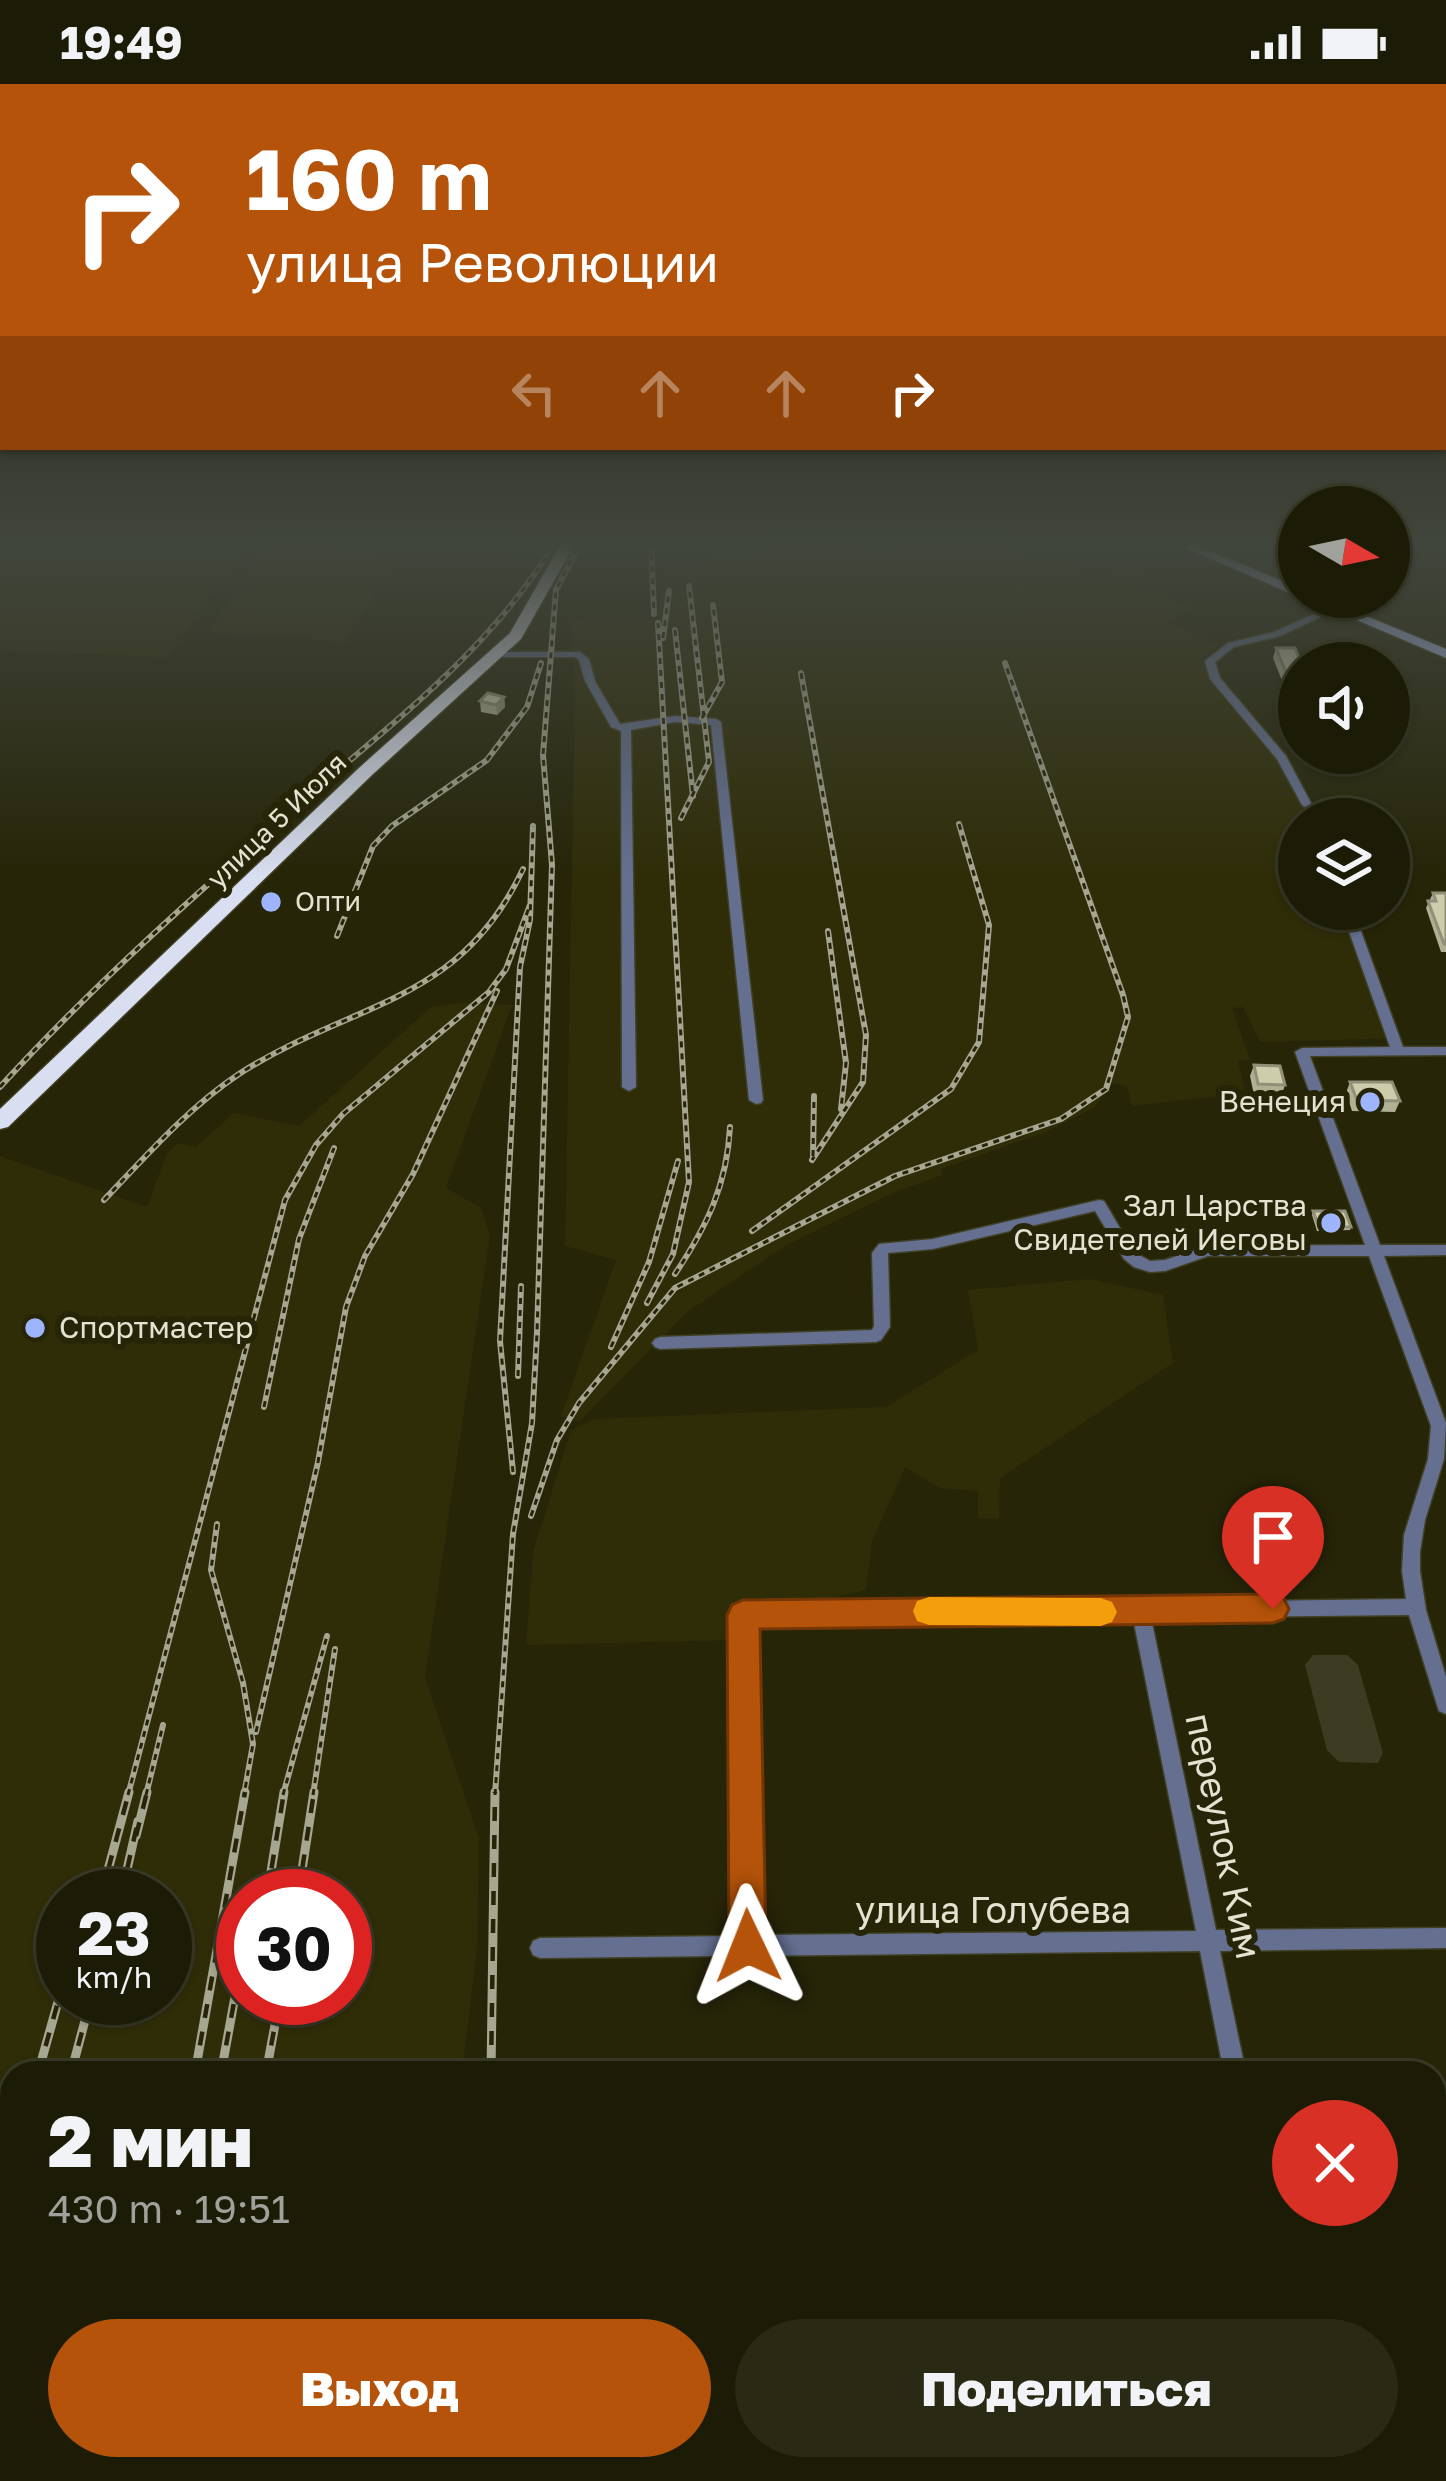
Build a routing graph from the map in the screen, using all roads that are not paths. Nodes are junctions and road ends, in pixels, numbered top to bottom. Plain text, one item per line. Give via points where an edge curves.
1 (1219, 654) edge
2 (497, 655) joint
3 (626, 728) junction
4 (1304, 798) edge
5 (1355, 930) edge
6 (1398, 1050) junction
7 (1446, 1051) edge
8 (629, 1087) dead end
9 (756, 1100) dead end
10 (0, 1122) edge
11 (1446, 1250) edge
12 (1376, 1251) junction
13 (660, 1342) dead end
14 (1438, 1396) edge
15 (1416, 1607) junction
16 (1141, 1613) junction
17 (1446, 1705) edge
18 (1446, 1938) edge
19 (1210, 1941) junction
20 (748, 1946) junction
21 (540, 1948) dead end
22 (1233, 2061) edge

1 - 4 street via 1210,661 1215,679 1295,776
2 - 3 street via 577,654 616,727
2 - 10 highway, улица 5 Июля
3 - 8 street
3 - 9 street via 716,722
5 - 6 street
6 - 7 street
6 - 12 street via 1302,1052
11 - 12 street
12 - 13 street via 1207,1252 1147,1266 1126,1256 1099,1205 1066,1209 879,1253 876,1336
12 - 14 street
14 - 15 street via 1441,1454 1411,1552
15 - 16 street
15 - 17 street
16 - 19 street, переулок Ким
16 - 20 street via 743,1615
18 - 19 street, улица Голубева
19 - 20 street, улица Голубева
19 - 22 street, переулок Ким
20 - 21 street, улица Голубева

